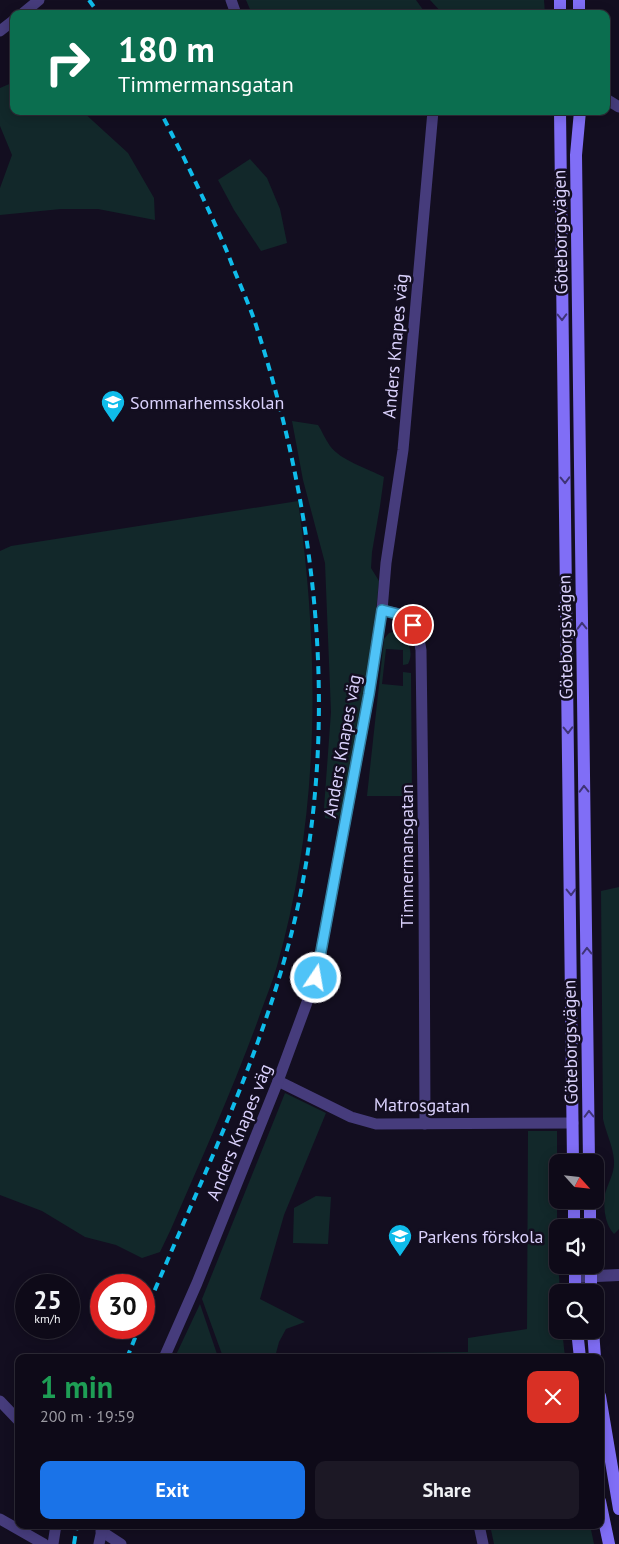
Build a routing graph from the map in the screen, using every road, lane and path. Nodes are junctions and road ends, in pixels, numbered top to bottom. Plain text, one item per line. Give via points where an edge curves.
1 (39, 0) edge
2 (27, 10) edge
3 (10, 23) edge
4 (0, 31) edge
5 (433, 115) edge
6 (560, 115) edge
7 (580, 115) edge
8 (382, 610) junction
9 (278, 1082) junction
10 (573, 1123) junction
11 (425, 1124) junction
12 (573, 1154) edge
13 (590, 1154) edge
14 (604, 1273) edge
15 (619, 1275) edge
16 (578, 1339) edge
17 (594, 1339) edge
18 (166, 1354) edge
19 (580, 1354) edge
20 (595, 1354) edge
21 (0, 1401) edge
22 (15, 1417) edge
23 (604, 1420) edge
24 (619, 1509) edge
25 (0, 1519) edge
26 (604, 1521) edge
27 (15, 1528) edge
28 (18, 1529) edge
29 (55, 1529) edge
30 (102, 1529) edge
31 (103, 1529) edge
32 (480, 1529) edge
33 (44, 1544) edge
34 (53, 1544) edge
35 (99, 1544) edge
36 (121, 1544) edge
37 (483, 1544) edge
38 (609, 1544) edge

1 - 2 street
3 - 4 street
5 - 8 street, Anders Knapes väg via 403,450
6 -> 10 main road, Göteborgsvägen
13 -> 7 main road, Göteborgsvägen via 576,155
8 - 9 street, Anders Knapes väg via 316,978
8 - 11 street, Timmermansgatan via 408,619 416,631 421,650
9 - 11 street, Matrosgatan via 351,1117 376,1124
9 - 18 street, Anders Knapes väg
10 - 11 street, Matrosgatan
10 - 12 main road, Göteborgsvägen
14 - 15 street
16 - 19 main road
17 - 20 main road
21 - 22 street
23 - 24 main road
25 - 27 street
26 - 38 main road
28 - 33 street
29 - 34 street
30 - 35 street
31 - 36 street
32 - 37 street

